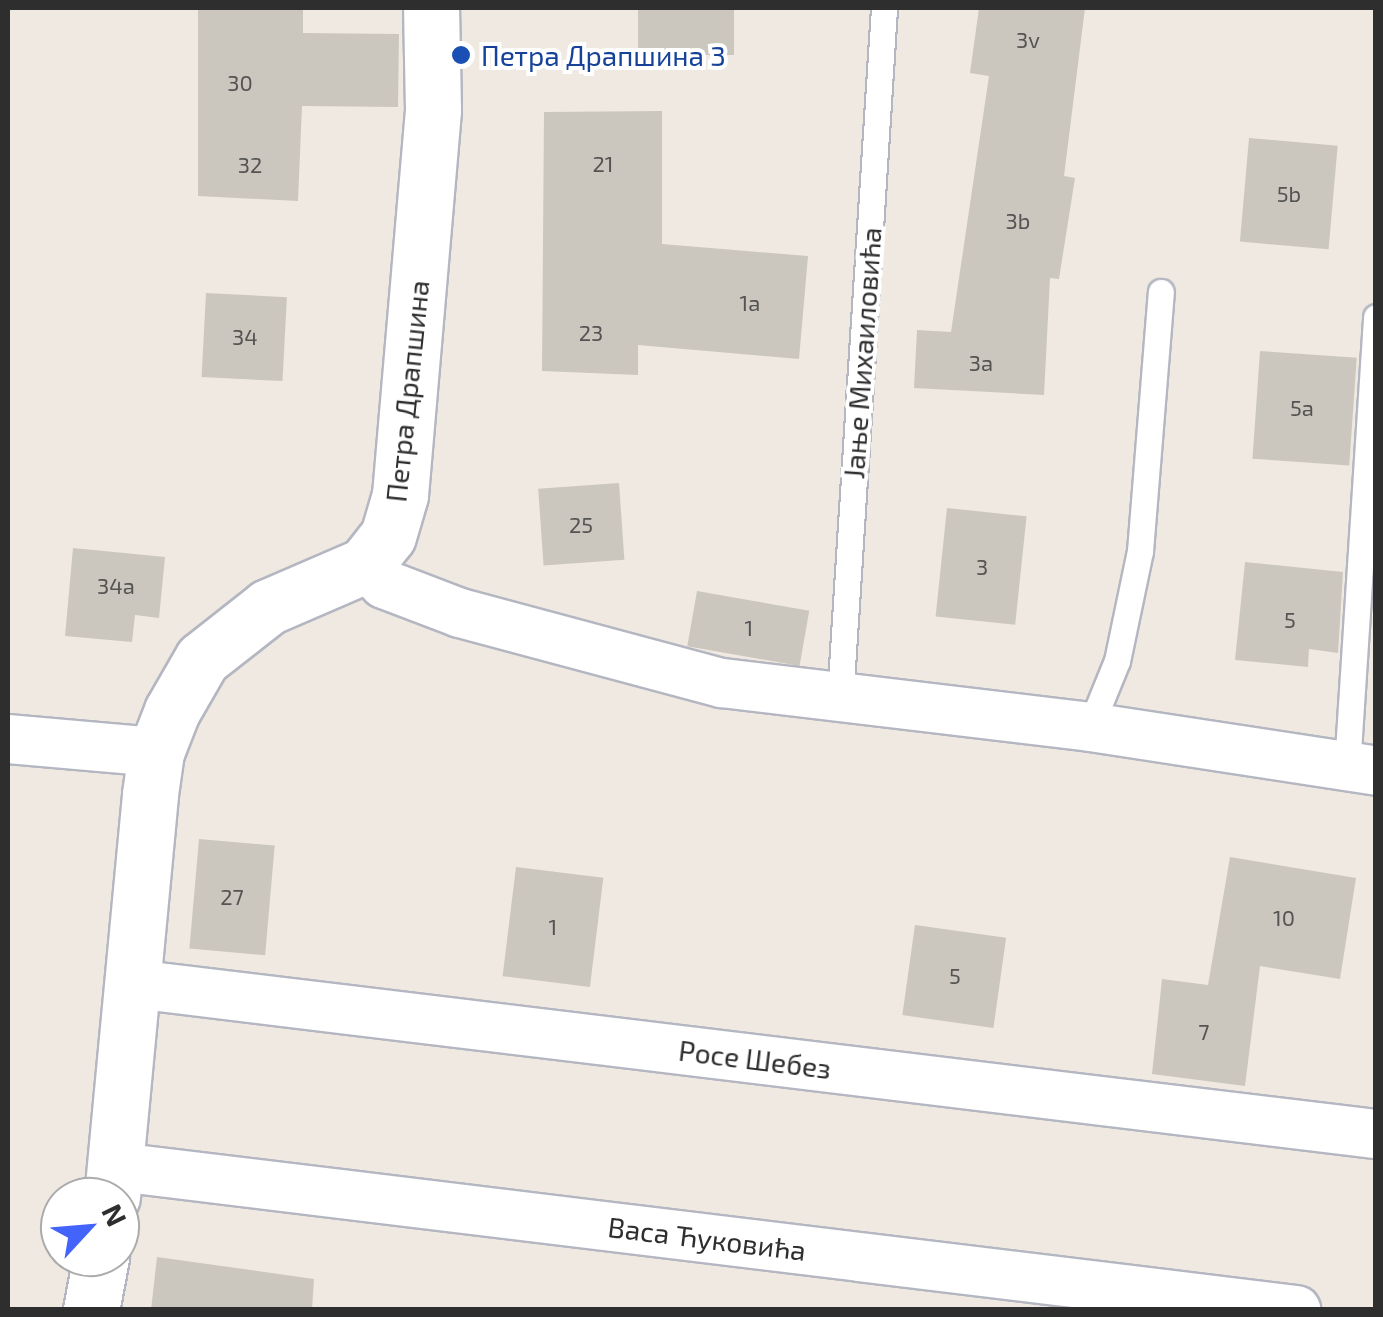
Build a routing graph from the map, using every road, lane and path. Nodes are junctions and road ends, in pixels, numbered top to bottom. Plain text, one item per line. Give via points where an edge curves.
1 (432, 8) edge
2 (884, 8) edge
3 (1161, 292) dead end
4 (1376, 318) edge
5 (365, 565) junction
6 (840, 698) junction
7 (1090, 727) junction
8 (8, 739) edge
9 (156, 752) junction
10 (1361, 769) edge
11 (134, 984) junction
12 (1376, 1134) edge
13 (115, 1177) edge
14 (140, 1185) edge
15 (97, 1277) edge
16 (91, 1310) edge
17 (1296, 1310) edge

1 - 5 street, Петра Драпшина via 433,110 400,496 388,536
2 - 6 lane, Јање Михаиловића
3 - 7 lane via 1134,586 1117,661
4 - 10 lane
5 - 6 street via 384,584 460,613 630,662 722,683
5 - 9 street via 268,606 202,659
6 - 7 street
7 - 10 street
8 - 9 street
9 - 11 street
11 - 12 street, Росе Шебез
11 - 13 street
14 - 17 street, Васа Ћуковића
15 - 16 street

